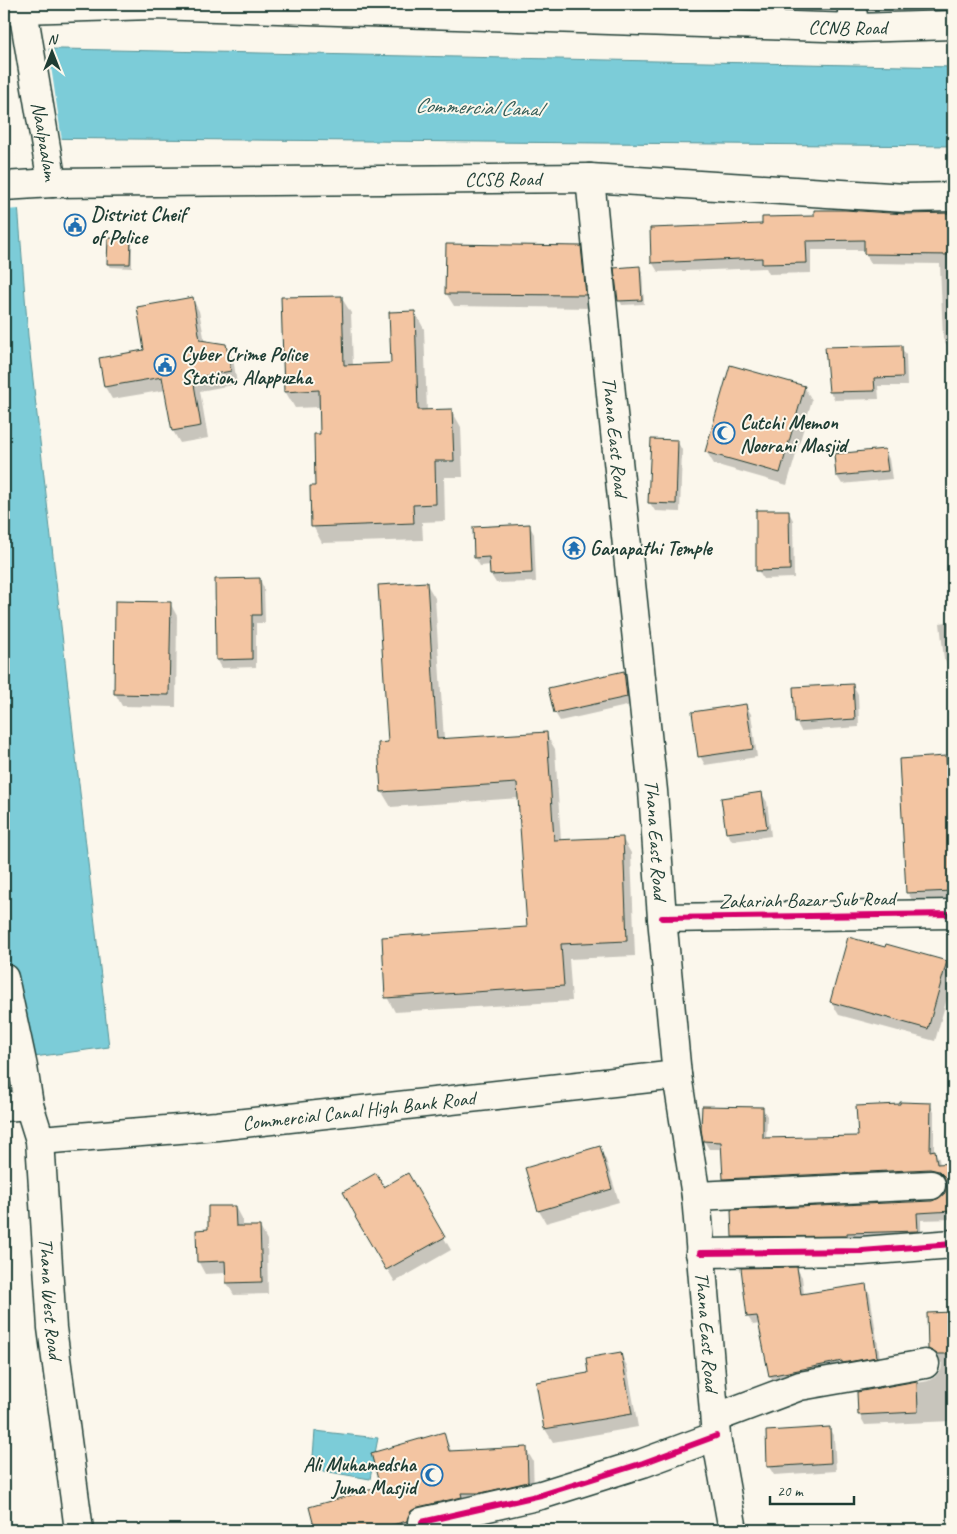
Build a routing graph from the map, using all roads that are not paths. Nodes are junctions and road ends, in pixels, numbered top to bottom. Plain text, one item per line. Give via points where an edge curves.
1 (16, 8) edge
2 (853, 16) edge
3 (953, 25) edge
4 (590, 178) junction
5 (52, 183) junction
6 (11, 185) edge
7 (953, 197) edge
8 (953, 914) edge
9 (662, 918) junction
10 (4, 978) edge
11 (677, 1074) junction
12 (16, 1106) edge
13 (40, 1140) junction
14 (931, 1185) dead end
15 (696, 1196) junction
16 (953, 1244) edge
17 (700, 1253) junction
18 (925, 1364) dead end
19 (716, 1427) junction
20 (422, 1522) dead end
21 (79, 1530) edge
22 (733, 1530) edge

1 - 2 main road, CCNB Road via 153,4
1 - 5 main road, Naalpaalam via 31,57
2 - 3 main road, CCNB Road
4 - 5 main road, CCSB Road
4 - 7 main road, CCSB Road via 904,198
4 - 9 main road, Thana East Road via 653,791
5 - 6 main road, Naalpaalam
8 - 9 main road, Zakariah Bazar Sub Road
9 - 11 main road, Thana East Road
10 - 12 main road, Thana West Road via 23,1067
11 - 13 main road, Commercial Canal High Bank Road via 218,1126
11 - 15 main road, Thana East Road
12 - 13 main road, Thana West Road
13 - 21 main road, Thana West Road via 52,1328
14 - 15 main road
15 - 17 main road, Thana East Road
16 - 17 main road via 862,1252
17 - 19 main road, Thana East Road
18 - 19 main road via 800,1386
19 - 20 main road via 643,1463 541,1495
19 - 22 main road, Thana East Road

